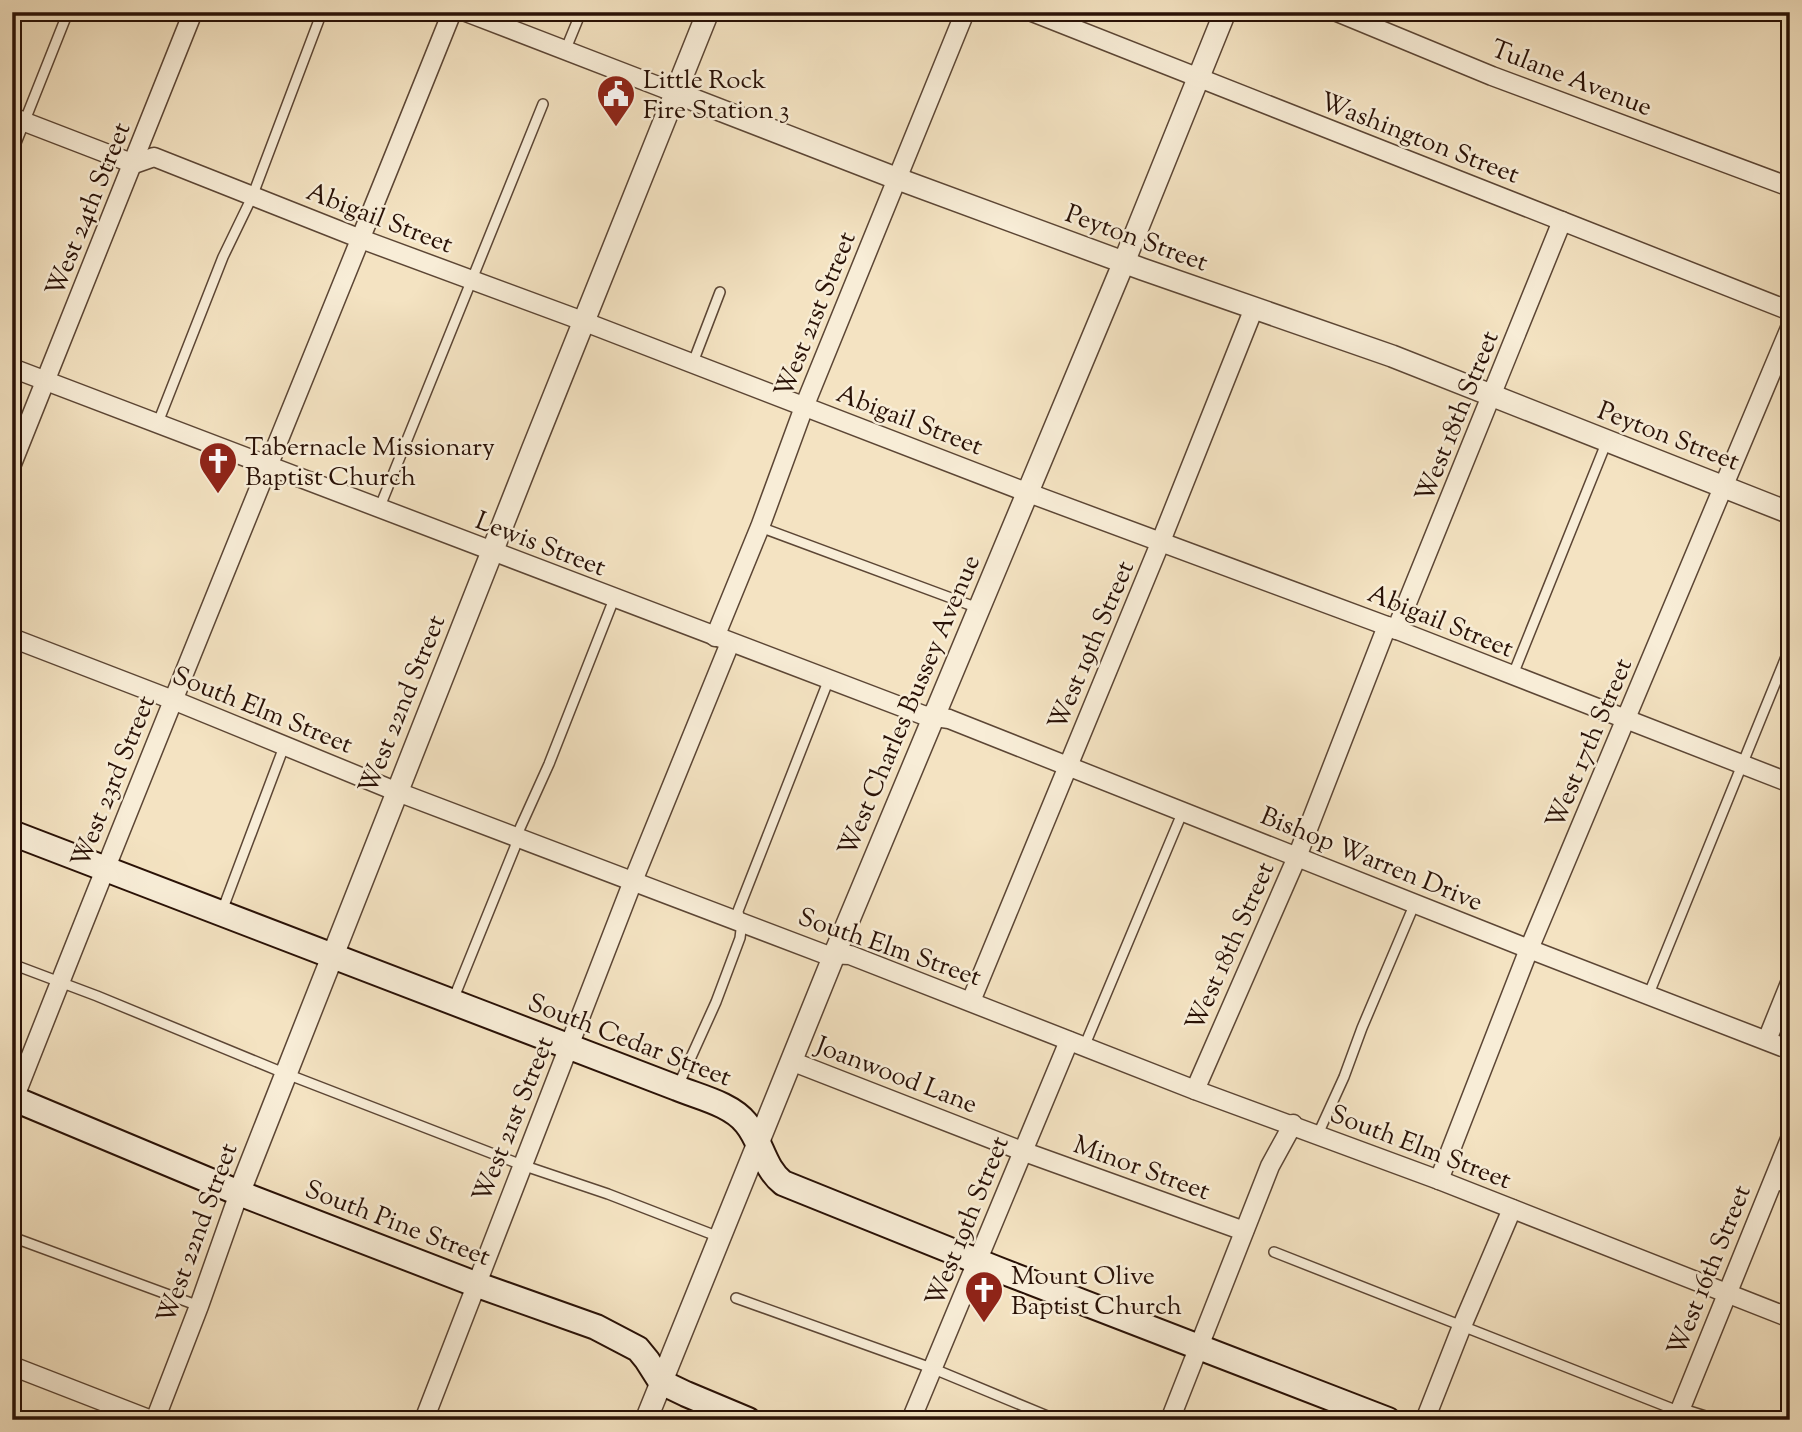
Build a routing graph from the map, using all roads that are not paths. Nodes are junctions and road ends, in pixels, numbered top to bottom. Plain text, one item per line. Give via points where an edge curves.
1 (68, 12) edge
2 (193, 12) edge
3 (322, 12) edge
4 (452, 12) edge
5 (466, 12) edge
6 (581, 12) edge
7 (708, 12) edge
8 (964, 12) edge
9 (1032, 12) edge
10 (1225, 12) edge
11 (1345, 14) edge
12 (565, 51) junction
13 (1199, 78) junction
14 (676, 93) junction
15 (543, 104) dead end
16 (19, 120) edge
17 (12, 153) edge
18 (134, 164) junction
19 (898, 180) junction
20 (1790, 187) edge
21 (252, 197) junction
22 (1562, 221) junction
23 (361, 239) junction
24 (1124, 262) junction
25 (472, 280) junction
26 (720, 292) dead end
27 (1254, 308) junction
28 (1790, 311) edge
29 (584, 322) junction
30 (1790, 328) edge
31 (692, 365) junction
32 (12, 368) edge
33 (46, 381) junction
34 (1493, 396) junction
35 (804, 407) junction
36 (157, 425) junction
37 (1607, 441) junction
38 (12, 464) edge
39 (268, 467) junction
40 (1724, 487) junction
41 (1026, 492) junction
42 (379, 509) junction
43 (1790, 513) edge
44 (760, 527) junction
45 (1161, 541) junction
46 (493, 552) junction
47 (614, 599) junction
48 (979, 608) junction
49 (1392, 628) junction
50 (12, 638) edge
51 (722, 640) junction
52 (1790, 648) edge
53 (1512, 677) junction
54 (829, 680) junction
55 (173, 700) junction
56 (936, 716) junction
57 (1627, 719) junction
58 (285, 744) junction
59 (1742, 765) junction
60 (1068, 766) junction
61 (1790, 783) edge
62 (395, 791) junction
63 (1182, 811) junction
64 (12, 832) edge
65 (516, 837) junction
66 (1297, 857) junction
67 (105, 868) junction
68 (633, 881) junction
69 (1415, 903) junction
70 (221, 913) junction
71 (739, 920) junction
72 (1529, 949) junction
73 (835, 953) junction
74 (332, 956) junction
75 (12, 964) edge
76 (60, 982) junction
77 (1790, 984) edge
78 (1648, 996) junction
79 (971, 1001) junction
80 (453, 1002) junction
81 (1767, 1040) junction
82 (1076, 1044) junction
83 (569, 1047) junction
84 (1790, 1050) edge
85 (791, 1060) junction
86 (286, 1074) junction
87 (677, 1088) junction
88 (1195, 1090) junction
89 (13, 1100) edge
90 (1293, 1124) junction
91 (1318, 1134) junction
92 (1790, 1139) edge
93 (758, 1142) junction
94 (1022, 1151) junction
95 (522, 1165) junction
96 (1439, 1180) junction
97 (1772, 1182) junction
98 (1790, 1190) edge
99 (239, 1193) junction
100 (1512, 1209) junction
101 (1244, 1231) junction
102 (12, 1237) edge
103 (719, 1237) junction
104 (1275, 1252) dead end
105 (978, 1261) junction
106 (475, 1284) junction
107 (1728, 1294) junction
108 (736, 1298) dead end
109 (200, 1306) junction
110 (1790, 1318) edge
111 (1462, 1326) junction
112 (1200, 1346) junction
113 (12, 1366) edge
114 (934, 1370) junction
115 (661, 1381) junction
116 (1678, 1414) edge
117 (153, 1420) edge
118 (424, 1420) edge
119 (646, 1420) edge
120 (748, 1420) edge
121 (911, 1420) edge
122 (1058, 1420) edge
123 (1170, 1420) edge
124 (1388, 1420) edge
125 (1425, 1420) edge
126 (1718, 1420) edge

1 - 16 lane
2 - 18 street, West 24th Street
3 - 21 lane
4 - 23 street, West 23rd Street
5 - 12 street, Peyton Street
6 - 12 lane
7 - 14 street, West 22nd Street
8 - 19 street, West 21st Street
9 - 13 street, Washington Street
10 - 13 street, West Charles Bussey Avenue
11 - 20 street, Tulane Avenue via 1492,76
12 - 14 street, Peyton Street
13 - 22 street, Washington Street
13 - 24 street, West Charles Bussey Avenue
14 - 19 street, Peyton Street
14 - 29 street, West 22nd Street
15 - 25 lane
16 - 17 lane
16 - 18 street, Abigail Street
18 - 21 street, Abigail Street via 154,157
18 - 33 street, West 24th Street
19 - 24 street, Peyton Street
19 - 35 street, West 21st Street
21 - 23 street, Abigail Street
21 - 36 lane via 223,257
22 - 28 street, Washington Street
22 - 34 street, West 18th Street
23 - 25 street, Abigail Street
23 - 39 street, West 23rd Street
24 - 27 street, Peyton Street
24 - 41 street, West Charles Bussey Avenue
25 - 29 street, Abigail Street
25 - 42 lane
26 - 31 lane
27 - 34 street, Peyton Street
27 - 45 street, West 19th Street
29 - 31 street, Abigail Street
29 - 46 street, West 22nd Street
30 - 40 street, West 17th Street
31 - 35 street, Abigail Street
32 - 33 street, Lewis Street
33 - 36 street, Lewis Street
33 - 38 street, West 24th Street
34 - 37 street, Peyton Street
34 - 49 street, West 18th Street
35 - 41 street, Abigail Street
35 - 44 street, West 21st Street
36 - 39 street, Lewis Street
37 - 40 street, Peyton Street
37 - 53 lane
39 - 42 street, Lewis Street
39 - 55 street, West 23rd Street
40 - 43 street, Peyton Street
40 - 57 street, West 17th Street
41 - 45 street, Abigail Street
41 - 48 street, West Charles Bussey Avenue
42 - 46 street, Lewis Street
44 - 48 lane
44 - 51 street, West 21st Street
45 - 49 street, Abigail Street
45 - 60 street, West 19th Street
46 - 47 street, Lewis Street
46 - 62 street, West 22nd Street
47 - 51 street, Lewis Street
47 - 65 lane
48 - 56 street, West Charles Bussey Avenue
49 - 53 street, Abigail Street
49 - 66 street, West 18th Street
50 - 55 street, South Elm Street
51 - 54 street, Lewis Street
51 - 68 street, West 21st Street
52 - 59 lane
53 - 57 street, Abigail Street
54 - 56 street, Lewis Street
54 - 71 lane via 737,911
55 - 58 street, South Elm Street
55 - 67 street, West 23rd Street
56 - 60 street, Bishop Warren Drive
56 - 73 street, West Charles Bussey Avenue
57 - 59 street, Abigail Street
57 - 72 street, West 17th Street
58 - 62 street, South Elm Street
58 - 70 lane
59 - 61 street, Abigail Street
59 - 78 lane
60 - 63 street, Bishop Warren Drive
60 - 79 street, West 19th Street
62 - 65 street, South Elm Street
62 - 74 street, West 22nd Street
63 - 66 street, Bishop Warren Drive
63 - 82 lane
64 - 67 main road, South Cedar Street
65 - 68 street, South Elm Street
65 - 80 lane
66 - 69 street, Bishop Warren Drive
66 - 88 street, West 18th Street
67 - 70 main road, South Cedar Street
67 - 76 street, West 23rd Street
68 - 71 street, South Elm Street
68 - 83 street, West 21st Street
69 - 72 street, Bishop Warren Drive
69 - 91 lane
70 - 74 main road, South Cedar Street
71 - 73 street, South Elm Street via 824,954
71 - 87 lane via 740,938
72 - 78 street, Bishop Warren Drive
72 - 96 street, West 17th Street
73 - 79 street, South Elm Street
73 - 85 street, West Charles Bussey Avenue
74 - 80 main road, South Cedar Street
74 - 86 street, West 22nd Street
75 - 76 lane
76 - 86 lane
76 - 89 street, West 23rd Street
77 - 81 street
78 - 81 street, Bishop Warren Drive
79 - 82 street, South Elm Street
80 - 83 main road, South Cedar Street
81 - 84 street, Bishop Warren Drive
82 - 88 street, South Elm Street
82 - 94 street, West 19th Street
83 - 87 main road, South Cedar Street
83 - 95 street, West 21st Street
85 - 93 street, West Charles Bussey Avenue
85 - 94 street, Joanwood Lane
86 - 95 lane
86 - 99 street, West 22nd Street
87 - 93 main road, South Cedar Street via 736,1113
88 - 90 street, South Elm Street
89 - 99 main road, South Pine Street
90 - 91 street, South Elm Street
90 - 101 street
91 - 96 street, South Elm Street
92 - 97 street, West 16th Street
93 - 103 street, West Charles Bussey Avenue
93 - 105 main road, South Cedar Street via 773,1175 783,1183
94 - 101 street, Minor Street
94 - 105 street, West 19th Street
95 - 103 lane
95 - 106 street, West 21st Street
96 - 100 street, South Elm Street
97 - 98 lane
97 - 107 street, West 16th Street
99 - 106 main road, South Pine Street
99 - 109 street, West 22nd Street
100 - 107 street, South Elm Street
100 - 111 street
101 - 112 street
102 - 109 lane
103 - 115 street, West Charles Bussey Avenue
104 - 111 lane
105 - 112 main road, South Cedar Street
105 - 114 street, West 19th Street
106 - 115 main road, South Pine Street via 612,1334 638,1349
106 - 118 street, West 21st Street
107 - 110 street, South Elm Street
107 - 116 street, West 16th Street
108 - 114 lane
109 - 117 street, West 22nd Street
111 - 116 lane
111 - 125 street
112 - 123 street
112 - 124 main road, South Cedar Street
113 - 117 street
114 - 121 street, West 19th Street
114 - 122 lane
115 - 119 street, West Charles Bussey Avenue
115 - 120 main road, South Pine Street
116 - 126 lane

